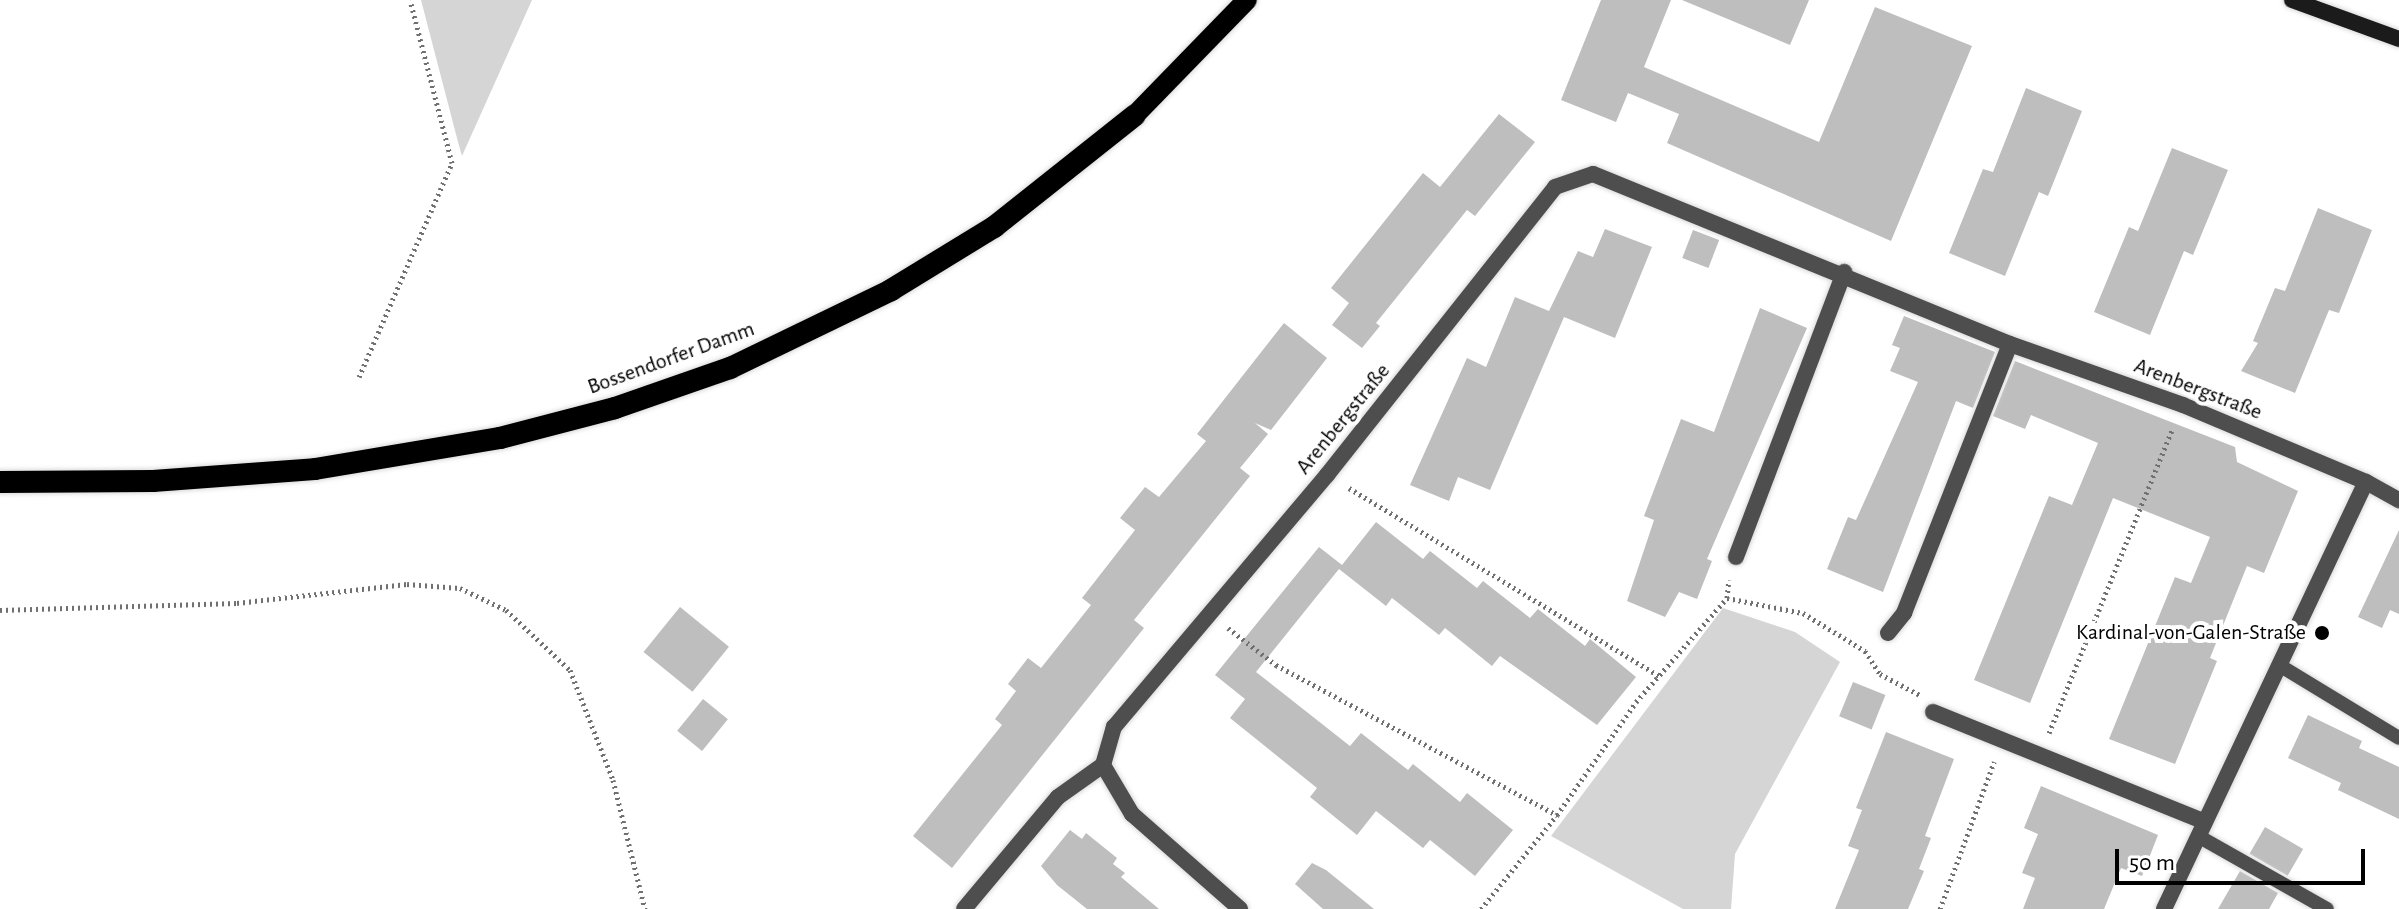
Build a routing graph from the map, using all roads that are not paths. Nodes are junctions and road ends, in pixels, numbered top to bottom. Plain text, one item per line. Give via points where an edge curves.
1 (1247, 0) edge
2 (2292, 0) edge
3 (2399, 39) edge
4 (1134, 116) joint
5 (1844, 272) junction
6 (2010, 344) junction
7 (0, 482) edge
8 (2366, 482) junction
9 (2399, 500) edge
10 (1736, 557) road end
11 (1888, 633) dead end
12 (2279, 665) junction
13 (1933, 712) road end
14 (2399, 738) edge
15 (1103, 765) junction
16 (2202, 829) junction
17 (964, 909) edge
18 (1240, 909) edge
19 (2164, 909) edge
20 (2327, 909) edge

1 - 4 main road, Bossendorfer Damm
2 - 3 main road
4 - 7 highway, Bossendorfer Damm via 1031,201 891,290 730,368 615,408 500,438 315,469 153,481
5 - 6 street, Arenbergstraße
5 - 10 street
5 - 15 street, Arenbergstraße via 1618,180 1593,174 1555,187 1327,475 1114,727
6 - 8 street, Arenbergstraße via 2183,405
6 - 11 street via 1904,613
8 - 9 street
8 - 12 street
12 - 14 lane
12 - 16 street
13 - 16 street
15 - 17 street via 1058,797
15 - 18 street via 1132,814
16 - 19 street
16 - 20 lane

